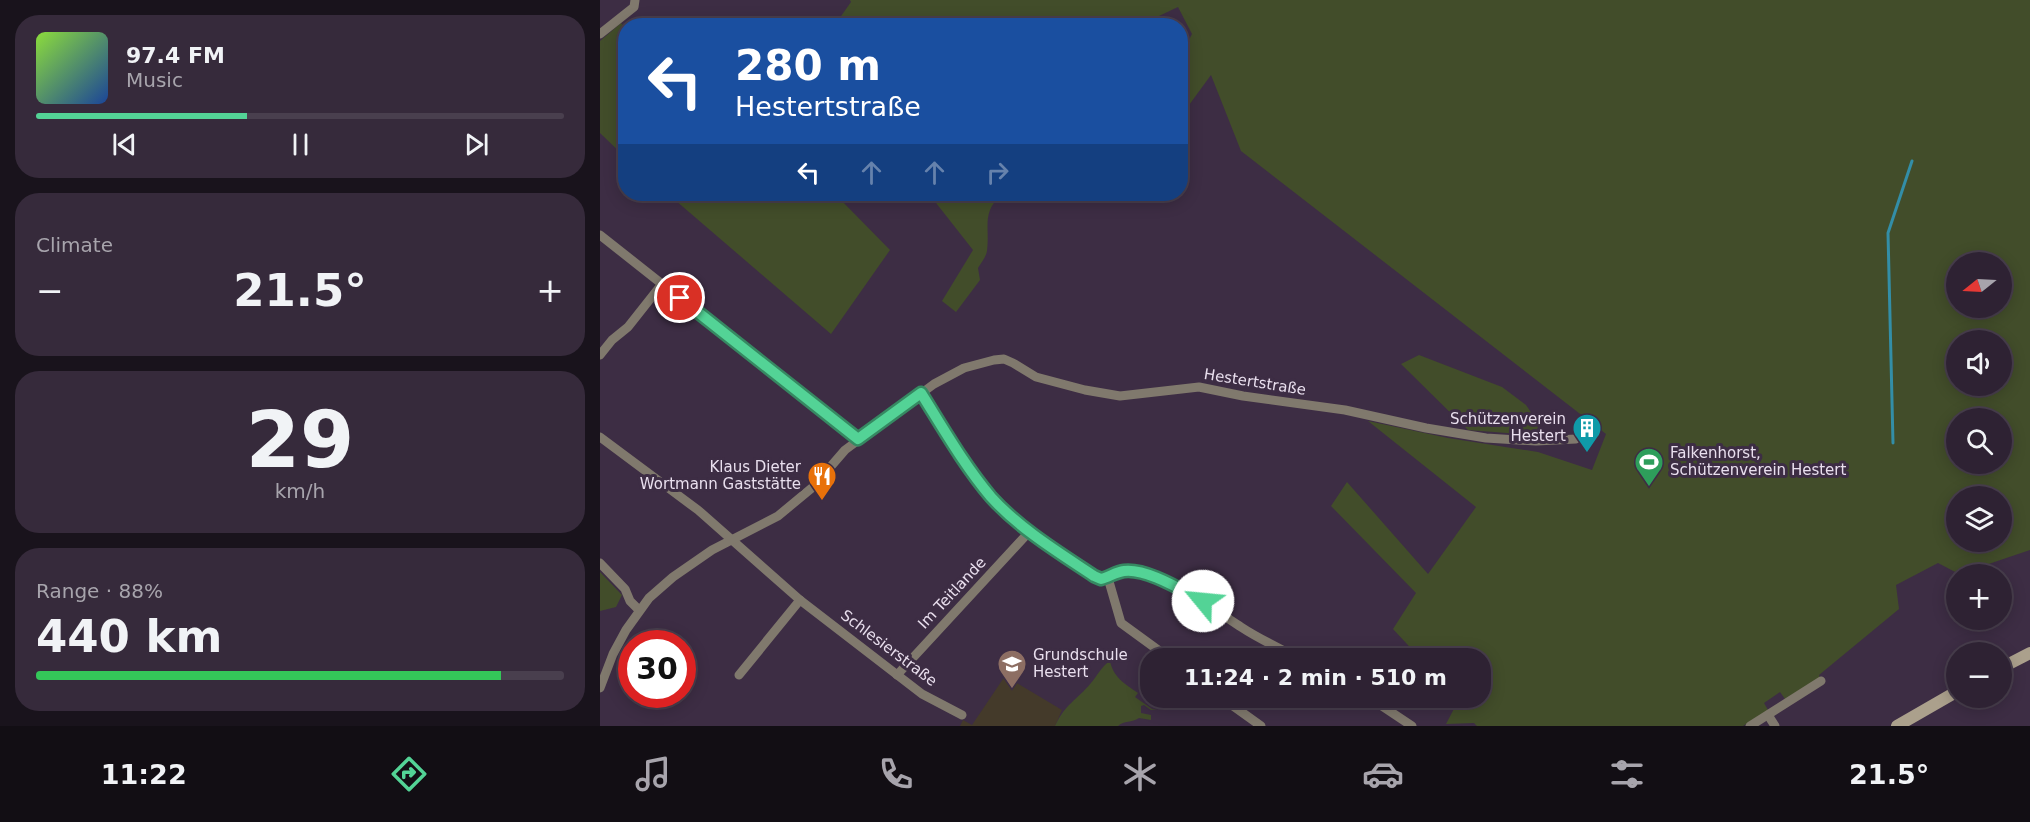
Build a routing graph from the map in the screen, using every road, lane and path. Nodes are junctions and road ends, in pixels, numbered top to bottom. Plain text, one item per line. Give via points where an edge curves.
1 (635, 0) edge
2 (620, 18) edge
3 (618, 20) edge
4 (600, 34) edge
5 (600, 236) edge
6 (663, 284) junction
7 (600, 356) edge
8 (921, 393) junction
9 (600, 437) edge
10 (858, 439) junction
11 (1576, 439) dead end
12 (1029, 532) junction
13 (730, 540) junction
14 (600, 563) edge
15 (1108, 578) junction
16 (800, 600) junction
17 (639, 610) junction
18 (1155, 648) edge
19 (1279, 648) edge
20 (2030, 653) edge
21 (2012, 662) edge
22 (739, 675) dead end
23 (897, 675) junction
24 (1821, 681) dead end
25 (600, 688) edge
26 (1946, 698) edge
27 (1236, 708) edge
28 (1385, 708) edge
29 (962, 715) dead end
30 (1768, 715) junction
31 (1261, 726) edge
32 (1412, 726) edge
33 (1750, 726) edge
34 (1774, 726) edge
35 (1897, 726) edge

1 - 2 street via 634,7
3 - 4 street
5 - 6 street
6 - 7 street
6 - 10 street
8 - 10 street, Hestertstraße
8 - 11 street, Hestertstraße via 948,375 1005,360 1036,377 1120,396 1199,387 1486,438
8 - 12 street via 966,465 992,498
9 - 13 street, Schlesierstraße via 698,510
10 - 13 street, Hestertstraße via 794,505
12 - 15 street via 1094,576
12 - 23 street, Im Teitlande
13 - 16 street, Schlesierstraße
13 - 17 street, Hestertstraße via 673,577
14 - 17 street
15 - 18 street via 1121,623
15 - 19 street via 1129,571 1169,583
16 - 22 street
16 - 23 street, Schlesierstraße
17 - 25 street, Hestertstraße via 613,654
20 - 21 main road
23 - 29 street, Schlesierstraße via 922,694
24 - 30 street
26 - 35 main road
27 - 31 street
28 - 32 street
30 - 33 street
30 - 34 street

